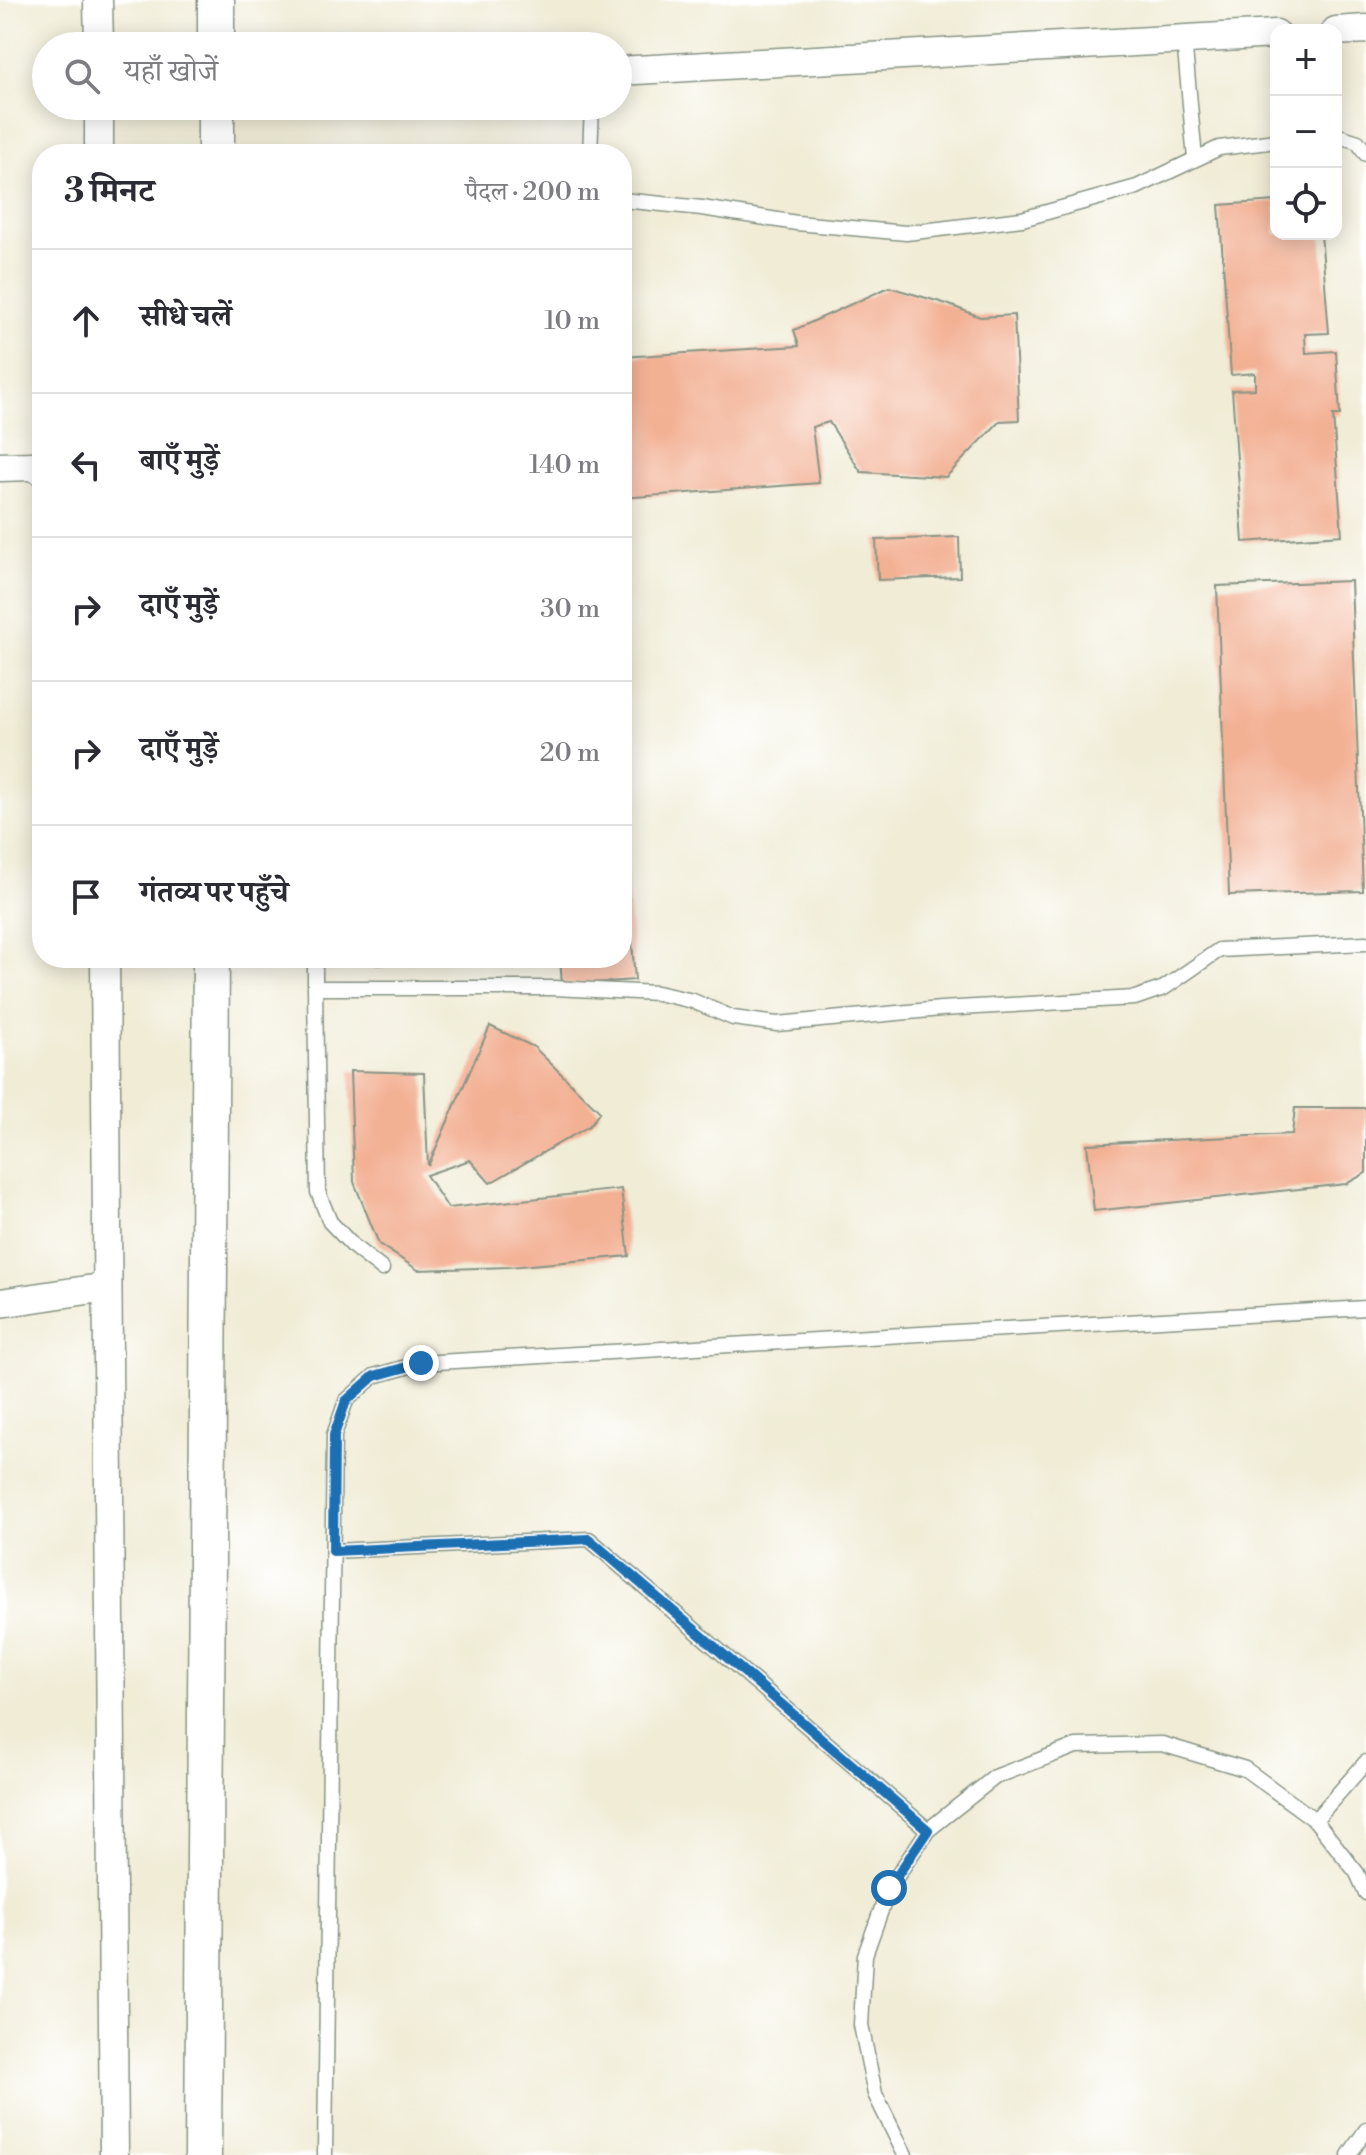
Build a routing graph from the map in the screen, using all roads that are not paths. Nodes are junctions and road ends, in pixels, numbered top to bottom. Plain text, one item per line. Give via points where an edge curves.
1 (98, 0) edge
2 (216, 0) edge
3 (1366, 29) edge
4 (1342, 31) edge
5 (99, 32) edge
6 (216, 32) edge
7 (1270, 34) edge
8 (1184, 39) junction
9 (632, 70) edge
10 (99, 120) edge
11 (216, 120) edge
12 (591, 120) edge
13 (1342, 137) edge
14 (1270, 142) edge
15 (99, 144) edge
16 (216, 144) edge
17 (590, 144) edge
18 (1366, 154) edge
19 (1195, 159) junction
20 (632, 201) edge
21 (32, 466) edge
22 (0, 467) edge
23 (1366, 943) edge
24 (105, 968) edge
25 (211, 968) edge
26 (315, 968) edge
27 (315, 988) junction
28 (382, 1269) dead end
29 (107, 1287) junction
30 (0, 1303) edge
31 (1366, 1308) edge
32 (333, 1551) junction
33 (1366, 1762) edge
34 (1315, 1820) junction
35 (928, 1830) junction
36 (1366, 1893) edge
37 (1366, 2130) edge
38 (114, 2155) edge
39 (203, 2155) edge
40 (325, 2155) edge
41 (905, 2155) edge
42 (1349, 2155) edge

1 - 5 street
2 - 6 street
3 - 4 street
7 - 8 street
8 - 9 street
8 - 19 lane
10 - 15 street
11 - 16 street
12 - 17 lane
13 - 18 lane via 1358,142
14 - 19 lane via 1219,148
19 - 20 lane via 1137,187 1022,219 906,233
21 - 22 street
23 - 27 lane via 1219,950 1164,988 1135,998 777,1024 733,1018 657,993
24 - 29 street
25 - 39 street
26 - 27 lane
27 - 28 lane via 318,1192 330,1222
29 - 30 street
29 - 38 street
31 - 32 lane via 421,1363 374,1376 346,1401 334,1435
32 - 35 lane via 589,1539
32 - 40 lane
33 - 34 lane
34 - 35 lane via 1245,1769 1162,1744 1076,1746 995,1777
34 - 36 lane via 1357,1873
35 - 41 lane via 889,1888 865,1955 861,2025 875,2094
37 - 42 lane

